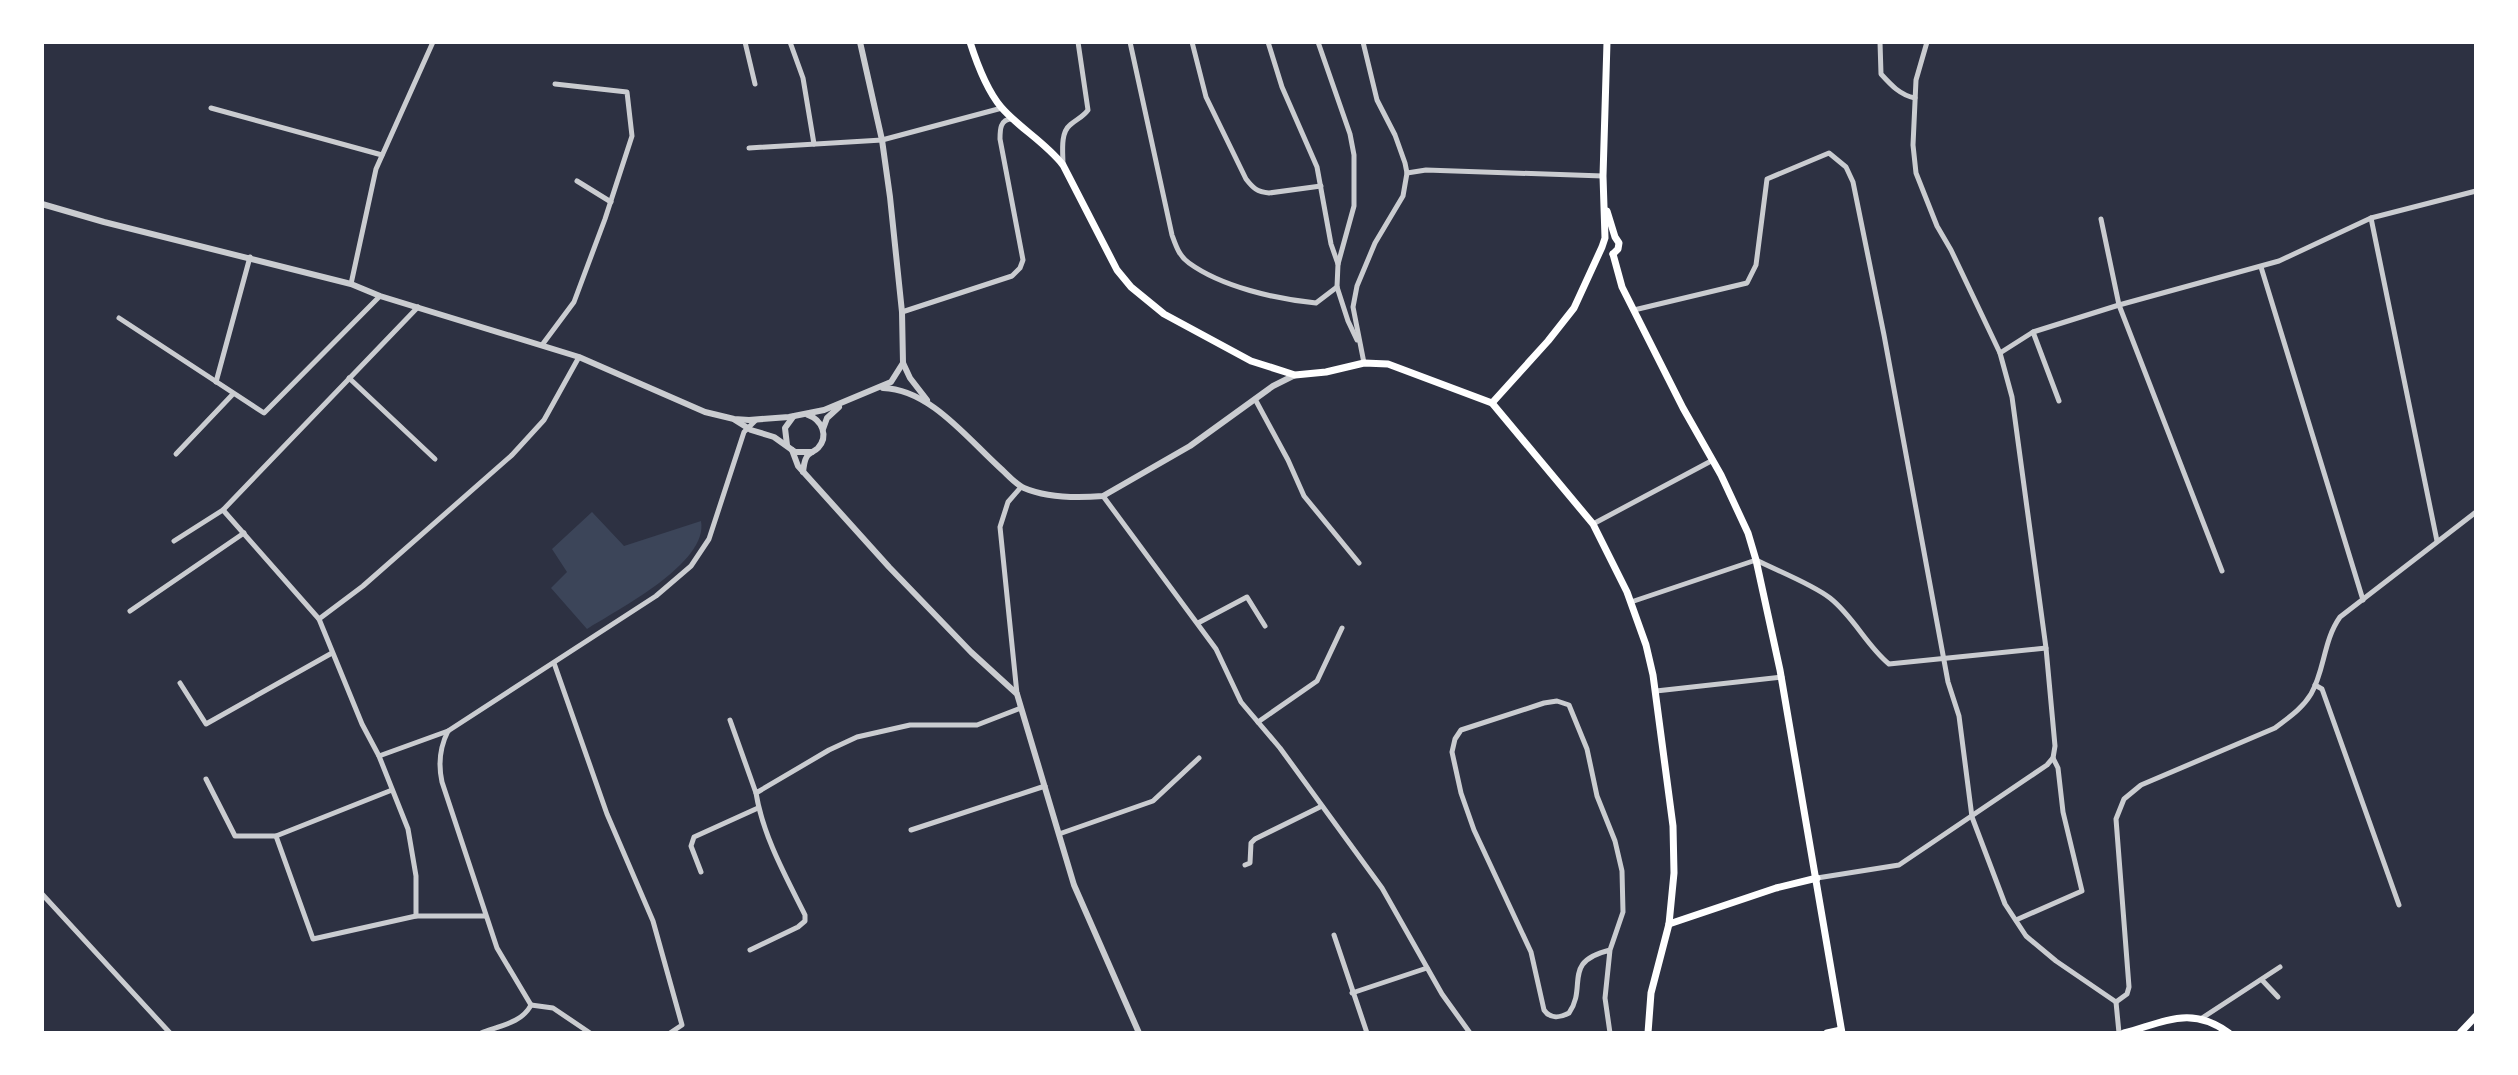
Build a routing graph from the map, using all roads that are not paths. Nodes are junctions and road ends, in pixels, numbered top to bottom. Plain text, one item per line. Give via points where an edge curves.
1 (433, 42) edge
2 (745, 42) edge
3 (790, 42) edge
4 (860, 42) edge
5 (970, 42) edge
6 (1078, 42) edge
7 (1130, 42) edge
8 (1192, 42) edge
9 (1269, 42) edge
10 (1318, 42) edge
11 (1363, 42) edge
12 (1606, 42) edge
13 (1880, 42) edge
14 (1927, 42) edge
15 (555, 84) dead end
16 (755, 85) dead end
17 (1915, 99) junction
18 (211, 108) dead end
19 (1002, 108) junction
20 (1016, 120) junction
21 (882, 140) junction
22 (814, 144) junction
23 (749, 148) dead end
24 (382, 155) junction
25 (1063, 164) junction
26 (1406, 173) junction
27 (1603, 176) junction
28 (577, 181) dead end
29 (1321, 186) junction
30 (2476, 191) edge
31 (611, 202) junction
32 (1604, 203) junction
33 (42, 204) edge
34 (2371, 218) junction
35 (2101, 219) dead end
36 (1615, 237) junction
37 (1605, 238) junction
38 (1602, 247) junction
39 (1612, 254) junction
40 (250, 257) junction
41 (1338, 264) junction
42 (2261, 267) junction
43 (351, 284) junction
44 (1337, 287) junction
45 (380, 296) junction
46 (2119, 305) junction
47 (418, 307) junction
48 (1634, 310) junction
49 (902, 312) junction
50 (119, 318) dead end
51 (2033, 332) junction
52 (542, 345) junction
53 (1361, 349) junction
54 (2000, 353) junction
55 (579, 357) junction
56 (903, 363) junction
57 (1364, 363) junction
58 (1274, 369) junction
59 (1295, 375) junction
60 (349, 378) junction
61 (216, 382) junction
62 (1277, 383) junction
63 (881, 387) junction
64 (233, 394) junction
65 (1255, 399) junction
66 (2059, 401) dead end
67 (845, 402) junction
68 (928, 402) junction
69 (1492, 402) junction
70 (805, 414) junction
71 (795, 416) junction
72 (734, 419) junction
73 (756, 420) junction
74 (749, 429) junction
75 (823, 431) junction
76 (791, 449) junction
77 (812, 452) junction
78 (176, 454) dead end
79 (435, 459) dead end
80 (1713, 460) junction
81 (803, 472) junction
82 (1021, 487) junction
83 (1103, 496) junction
84 (223, 510) junction
85 (2476, 512) edge
86 (1592, 524) junction
87 (244, 533) junction
88 (174, 541) dead end
89 (2437, 541) junction
90 (1756, 560) junction
91 (1359, 563) dead end
92 (2222, 571) dead end
93 (2363, 600) junction
94 (1631, 602) junction
95 (130, 611) dead end
96 (318, 619) junction
97 (1198, 623) junction
98 (1265, 626) dead end
99 (1342, 628) dead end
100 (2046, 648) junction
101 (332, 653) junction
102 (1944, 659) junction
103 (554, 663) junction
104 (1782, 677) junction
105 (180, 683) dead end
106 (2315, 685) junction
107 (1656, 691) junction
108 (1017, 694) junction
109 (1021, 708) junction
110 (730, 720) dead end
111 (1258, 722) junction
112 (448, 731) junction
113 (379, 756) junction
114 (1199, 758) dead end
115 (2053, 758) junction
116 (205, 779) dead end
117 (1045, 786) junction
118 (392, 790) junction
119 (756, 793) junction
120 (1322, 806) junction
121 (758, 808) junction
122 (1972, 817) junction
123 (911, 830) dead end
124 (1059, 834) junction
125 (276, 836) junction
126 (1245, 865) dead end
127 (701, 872) dead end
128 (1817, 878) junction
129 (42, 894) edge
130 (2399, 905) dead end
131 (416, 916) junction
132 (485, 916) junction
133 (2016, 920) junction
134 (1669, 924) junction
135 (1334, 935) dead end
136 (750, 950) dead end
137 (1610, 950) junction
138 (2280, 967) dead end
139 (1427, 968) junction
140 (2262, 980) junction
141 (1353, 993) junction
142 (2278, 997) dead end
143 (2116, 1002) junction
144 (531, 1005) junction
145 (2476, 1016) edge
146 (2202, 1018) junction
147 (2473, 1026) edge
148 (1841, 1032) edge
149 (2134, 1032) edge
150 (170, 1033) edge
151 (481, 1033) edge
152 (590, 1033) edge
153 (670, 1033) edge
154 (1139, 1033) edge
155 (1367, 1033) edge
156 (1470, 1033) edge
157 (1610, 1033) edge
158 (1648, 1033) edge
159 (1827, 1033) edge
160 (2119, 1033) edge
161 (2124, 1033) edge
162 (2229, 1033) edge
163 (2460, 1033) edge

1 - 24 street
2 - 16 street
3 - 22 street via 803,78
4 - 21 street
5 - 19 main road via 984,80
6 - 25 street via 1088,110 1068,125
7 - 44 street via 1178,252 1210,274 1289,300 1316,303
8 - 29 street via 1206,97 1252,188 1269,193
9 - 29 street
10 - 41 street via 1354,155 1354,206
11 - 26 street via 1377,100 1395,135
12 - 27 main road
13 - 17 street via 1881,74 1894,89
14 - 17 street
15 - 31 street via 627,92 632,136
17 - 54 street via 1916,173
18 - 24 street
19 - 20 main road
19 - 21 street
20 - 25 main road
20 - 49 street via 1004,122 1000,139 1023,260 1020,268 1012,276
21 - 22 street
21 - 49 street
22 - 23 street
24 - 43 street
25 - 58 main road via 1117,270 1131,287 1171,318
26 - 27 street
26 - 53 street via 1403,196 1375,243 1357,286 1353,307
27 - 32 main road
28 - 31 street
29 - 41 street
30 - 34 street
31 - 52 street via 574,302
32 - 36 main road
32 - 37 main road
33 - 40 street
34 - 42 street
34 - 89 street
35 - 46 street
36 - 37 main road
36 - 39 main road via 1619,247
37 - 38 main road
38 - 39 main road
38 - 69 main road via 1574,308
39 - 48 main road
40 - 43 street
40 - 61 street
41 - 44 street
42 - 46 street
42 - 93 street
43 - 45 street
44 - 53 street
45 - 47 street
45 - 64 street via 264,413
46 - 51 street
46 - 92 street
47 - 52 street
47 - 60 street
48 - 80 main road
48 - 102 street via 1747,283 1756,265 1767,179 1829,153 1846,167 1853,182
49 - 56 street
50 - 61 street
51 - 54 street
51 - 66 street
52 - 55 street
53 - 57 street
54 - 100 street via 2012,397
55 - 72 street via 688,405
55 - 96 street via 544,420 512,455 363,586
56 - 63 street via 896,376
56 - 68 street
57 - 59 main road
57 - 69 main road via 1395,366
58 - 59 main road
58 - 62 street
59 - 62 street
60 - 79 street
60 - 84 street
61 - 64 street
62 - 65 street
63 - 67 street
63 - 68 street via 907,391
64 - 78 street
65 - 83 street via 1190,446
65 - 91 street via 1304,496
67 - 70 street
67 - 75 street via 827,418
68 - 82 street
69 - 86 main road
70 - 71 street
70 - 75 street via 817,419
71 - 73 street
71 - 76 street via 785,428 784,438
72 - 73 street
72 - 74 street
73 - 74 street
74 - 76 street via 766,433
74 - 103 street via 709,539 691,566 656,596
75 - 77 street via 821,444
76 - 77 street via 801,454
76 - 81 street
77 - 81 street
80 - 86 street
80 - 90 main road
81 - 108 street via 934,614
82 - 83 street via 1043,494
82 - 108 street via 1008,502 1000,527
83 - 97 street
84 - 87 street
84 - 88 street
85 - 89 street
86 - 94 main road
87 - 95 street
87 - 96 street
89 - 93 street
90 - 94 street
90 - 102 street via 1829,597 1889,664
90 - 104 main road
93 - 106 street via 2333,627
94 - 107 main road
96 - 101 street
97 - 98 street via 1247,597
97 - 111 street via 1241,702
99 - 111 street via 1317,681
100 - 102 street
100 - 115 street via 2056,746
101 - 105 street via 206,724
101 - 113 street
102 - 122 street via 1959,716
103 - 112 street
103 - 153 street via 607,814 653,921 681,1025
104 - 107 street
104 - 128 main road
106 - 130 street via 2322,690
106 - 143 street via 2301,707 2275,728 2141,785 2124,799 2116,819 2129,991
107 - 134 main road via 1673,826
108 - 109 street
109 - 117 street
109 - 119 street via 976,726 910,724 857,737
110 - 119 street
111 - 120 street
112 - 113 street
112 - 132 street via 439,769
113 - 118 street
114 - 124 street via 1153,801
115 - 122 street
115 - 133 street via 2082,891
116 - 125 street via 235,836
117 - 123 street
117 - 124 street
118 - 125 street
118 - 131 street via 408,828 416,876
119 - 121 street
120 - 126 street via 1255,839 1250,863
120 - 139 street via 1382,888
121 - 127 street via 694,837 691,846
121 - 136 street via 805,922
122 - 128 street via 1899,865
122 - 133 street via 2005,904
124 - 154 street via 1074,885
125 - 131 street via 313,939
128 - 134 main road
128 - 148 main road
129 - 150 street
131 - 132 street
132 - 144 street via 496,948
133 - 143 street via 2026,936 2056,961
134 - 158 main road via 1651,993
135 - 141 street
137 - 137 street via 1585,960 1569,1013 1547,1014 1531,952 1461,793 1452,752 1461,730 1544,703 1569,705 1587,749 1622,871 1623,912
137 - 157 street via 1605,998
138 - 140 street
139 - 141 street
139 - 156 street
140 - 142 street
140 - 146 street
141 - 155 street
143 - 160 street
144 - 151 street via 527,1014 515,1021
144 - 152 street via 554,1008
145 - 147 main road
146 - 149 main road via 2180,1018
146 - 162 main road
147 - 163 main road
148 - 159 main road
149 - 161 main road

